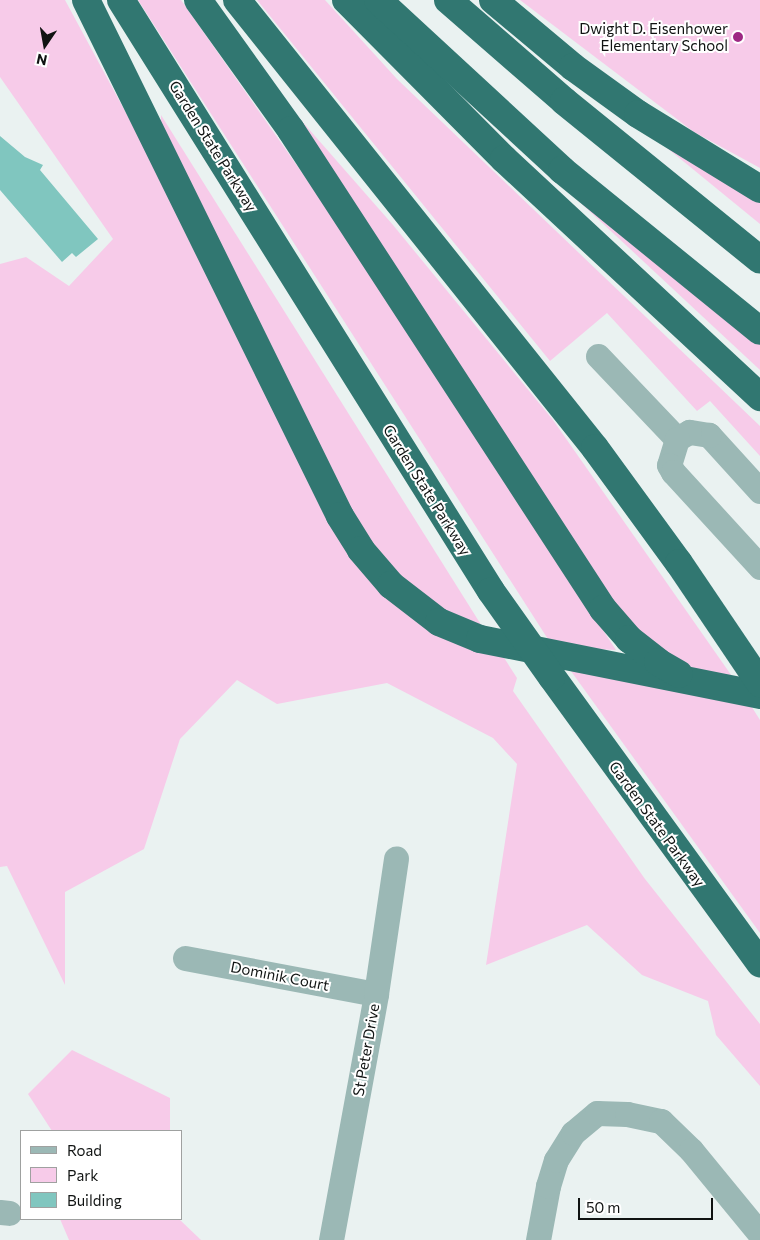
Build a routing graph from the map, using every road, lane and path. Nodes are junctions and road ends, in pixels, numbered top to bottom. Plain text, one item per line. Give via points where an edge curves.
1 (86, 0) edge
2 (121, 0) edge
3 (198, 0) edge
4 (237, 0) edge
5 (346, 0) edge
6 (378, 0) edge
7 (448, 0) edge
8 (492, 0) edge
9 (760, 190) edge
10 (760, 260) edge
11 (760, 331) edge
12 (598, 356) dead end
13 (760, 397) edge
14 (677, 439) junction
15 (760, 491) edge
16 (760, 567) edge
17 (696, 683) junction
18 (760, 683) edge
19 (760, 695) edge
20 (396, 858) dead end
21 (185, 958) dead end
22 (760, 962) edge
23 (376, 994) junction
24 (760, 1234) edge
25 (331, 1240) edge
26 (538, 1240) edge

1 - 17 highway via 340,516 373,566 439,622 480,639
2 - 22 highway, Garden State Parkway, bridge via 491,591
3 - 17 highway via 285,122 603,609 642,650
4 - 18 highway via 636,502
5 - 13 highway via 504,159
6 - 11 highway via 562,170
7 - 10 highway via 564,101
8 - 9 highway via 625,105 672,138
12 - 14 street
14 - 15 street via 689,432 708,435
14 - 16 street via 670,465 673,472
17 - 19 highway
20 - 23 street, St Peter Drive
21 - 23 street, Dominik Court
23 - 25 street, St Peter Drive
24 - 26 street via 691,1150 662,1121 627,1114 597,1113 573,1133 556,1160

